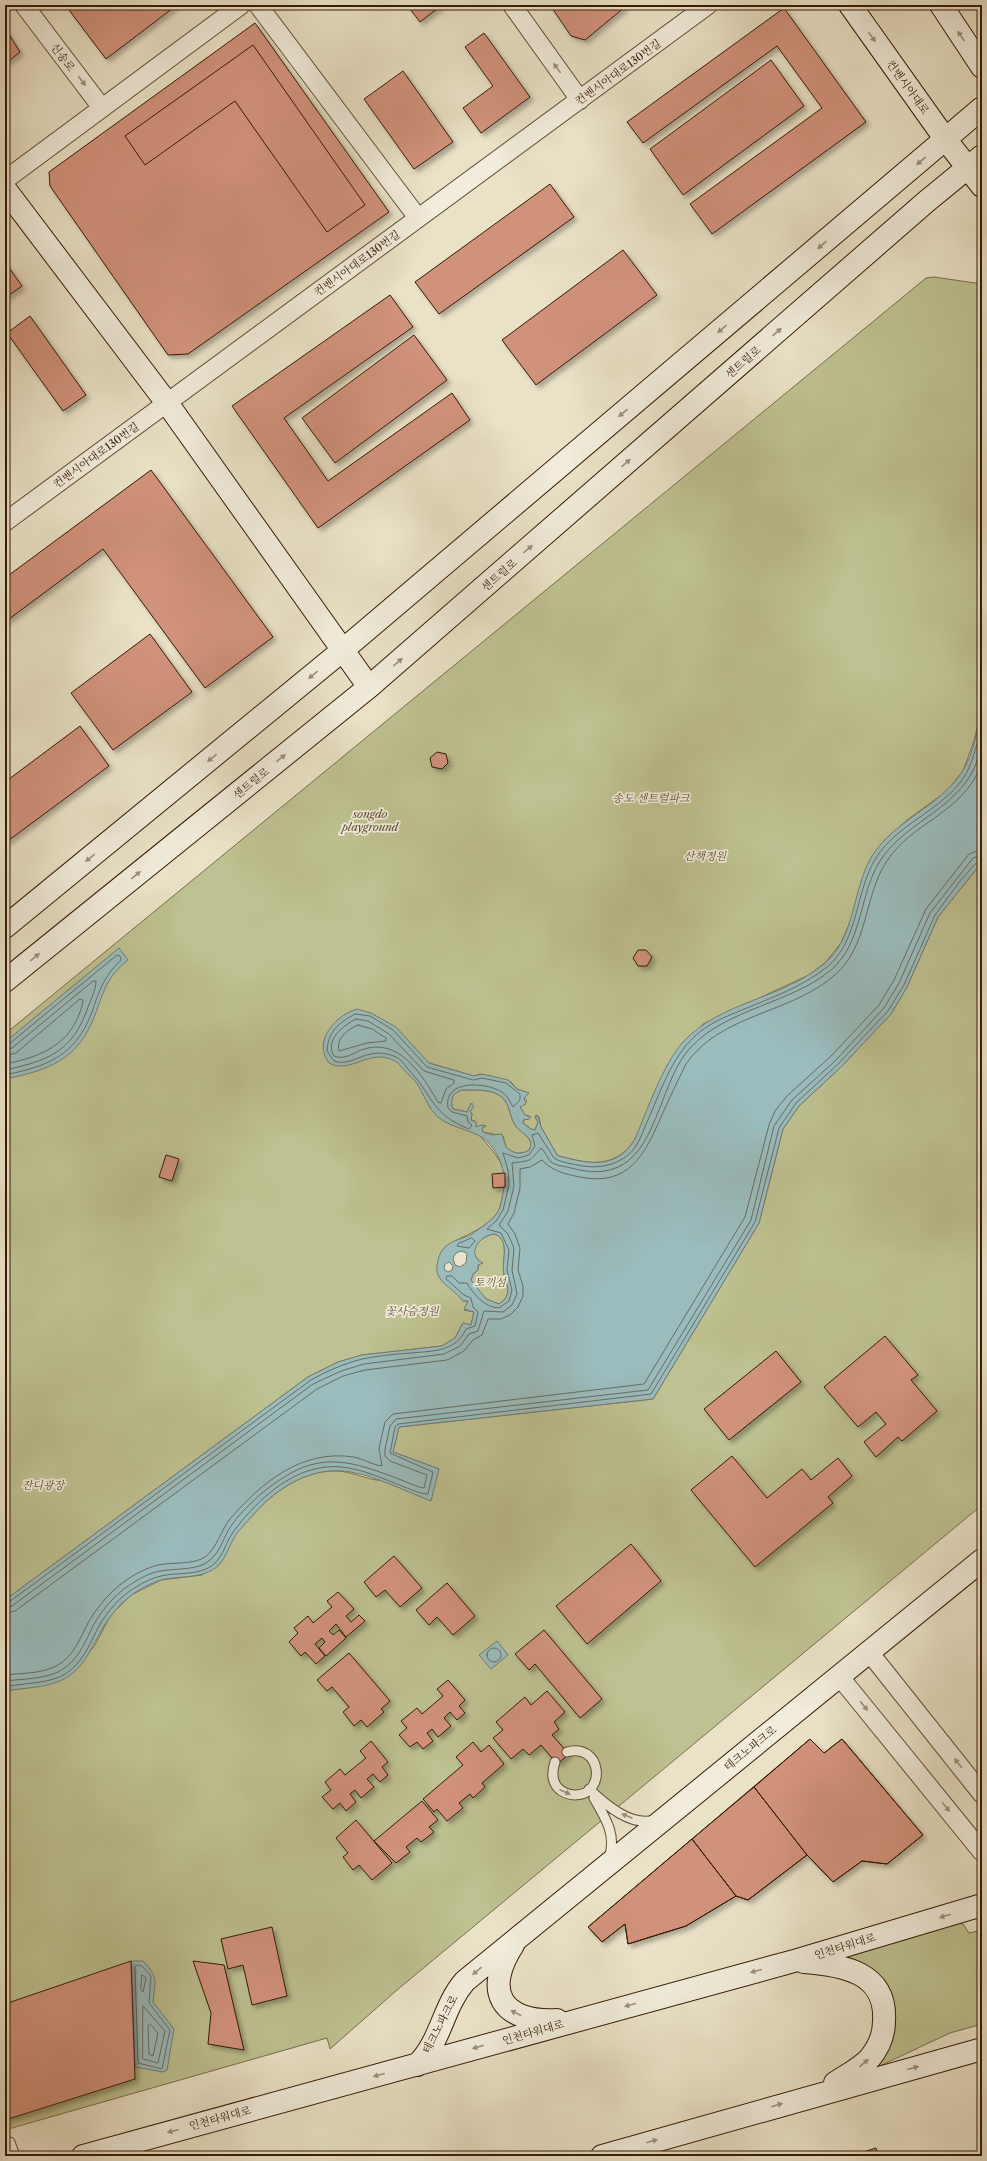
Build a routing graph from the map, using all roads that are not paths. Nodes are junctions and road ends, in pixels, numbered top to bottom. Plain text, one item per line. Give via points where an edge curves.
1 (24, 5) edge
2 (241, 5) edge
3 (258, 5) edge
4 (512, 5) edge
5 (708, 5) edge
6 (850, 5) edge
7 (941, 5) edge
8 (982, 67) edge
9 (580, 100) junction
10 (102, 108) junction
11 (982, 108) edge
12 (946, 140) junction
13 (975, 161) edge
14 (5, 180) edge
15 (982, 186) edge
16 (5, 189) edge
17 (418, 218) junction
18 (167, 403) junction
19 (5, 522) edge
20 (343, 650) junction
21 (369, 687) junction
22 (5, 927) edge
23 (5, 981) edge
24 (982, 1560) edge
25 (869, 1652) junction
26 (839, 1676) junction
27 (567, 1752) dead end
28 (555, 1762) dead end
29 (589, 1790) junction
30 (982, 1794) edge
31 (664, 1818) junction
32 (982, 1852) edge
33 (606, 1866) junction
34 (982, 1905) edge
35 (518, 1937) junction
36 (794, 1961) junction
37 (582, 2018) junction
38 (982, 2049) edge
39 (417, 2065) junction
40 (821, 2093) junction
41 (10, 2142) dead end
42 (15, 2156) edge
43 (83, 2156) edge
44 (602, 2156) edge

1 -> 10 street, 신송로
2 - 10 street
3 - 17 street
9 -> 4 street
5 - 9 street, 컨벤시아대로130번길
6 -> 12 main road, 컨벤시아대로
8 -> 7 main road
9 - 17 street, 컨벤시아대로130번길
10 - 14 street
11 - 12 main road
12 - 13 main road, 컨벤시아대로
12 -> 20 main road
13 - 15 main road, 컨벤시아대로
21 -> 13 main road, 센트럴로
16 - 18 main road
17 - 18 street, 컨벤시아대로130번길
18 - 19 street, 컨벤시아대로130번길
18 - 20 main road
20 - 21 main road
20 -> 22 main road
23 -> 21 main road, 센트럴로
24 - 25 main road, 테크노파크로
25 - 26 main road, 테크노파크로
30 -> 25 street
26 - 31 main road, 테크노파크로
26 -> 32 street
27 - 29 lane via 580,1751 592,1759 597,1774
28 -> 29 lane via 553,1776 559,1788 571,1795
31 -> 29 lane via 650,1822 626,1816 602,1802
29 - 33 lane via 611,1832 612,1848
31 - 33 main road, 테크노파크로
33 - 35 main road, 테크노파크로
34 -> 36 main road, 인천타워대로
37 -> 35 main road, 테크노파크로 via 532,2019 513,2012 500,1999 498,1979 501,1968
35 -> 39 main road, 테크노파크로 via 458,1990 433,2042
36 -> 37 main road, 인천타워대로
40 -> 36 main road via 860,2066 875,2052 884,2030 883,2005 874,1984 852,1970
37 -> 39 main road, 인천타워대로
40 -> 38 main road
39 -> 43 main road, 인천타워대로
44 -> 40 main road
41 - 42 lane

